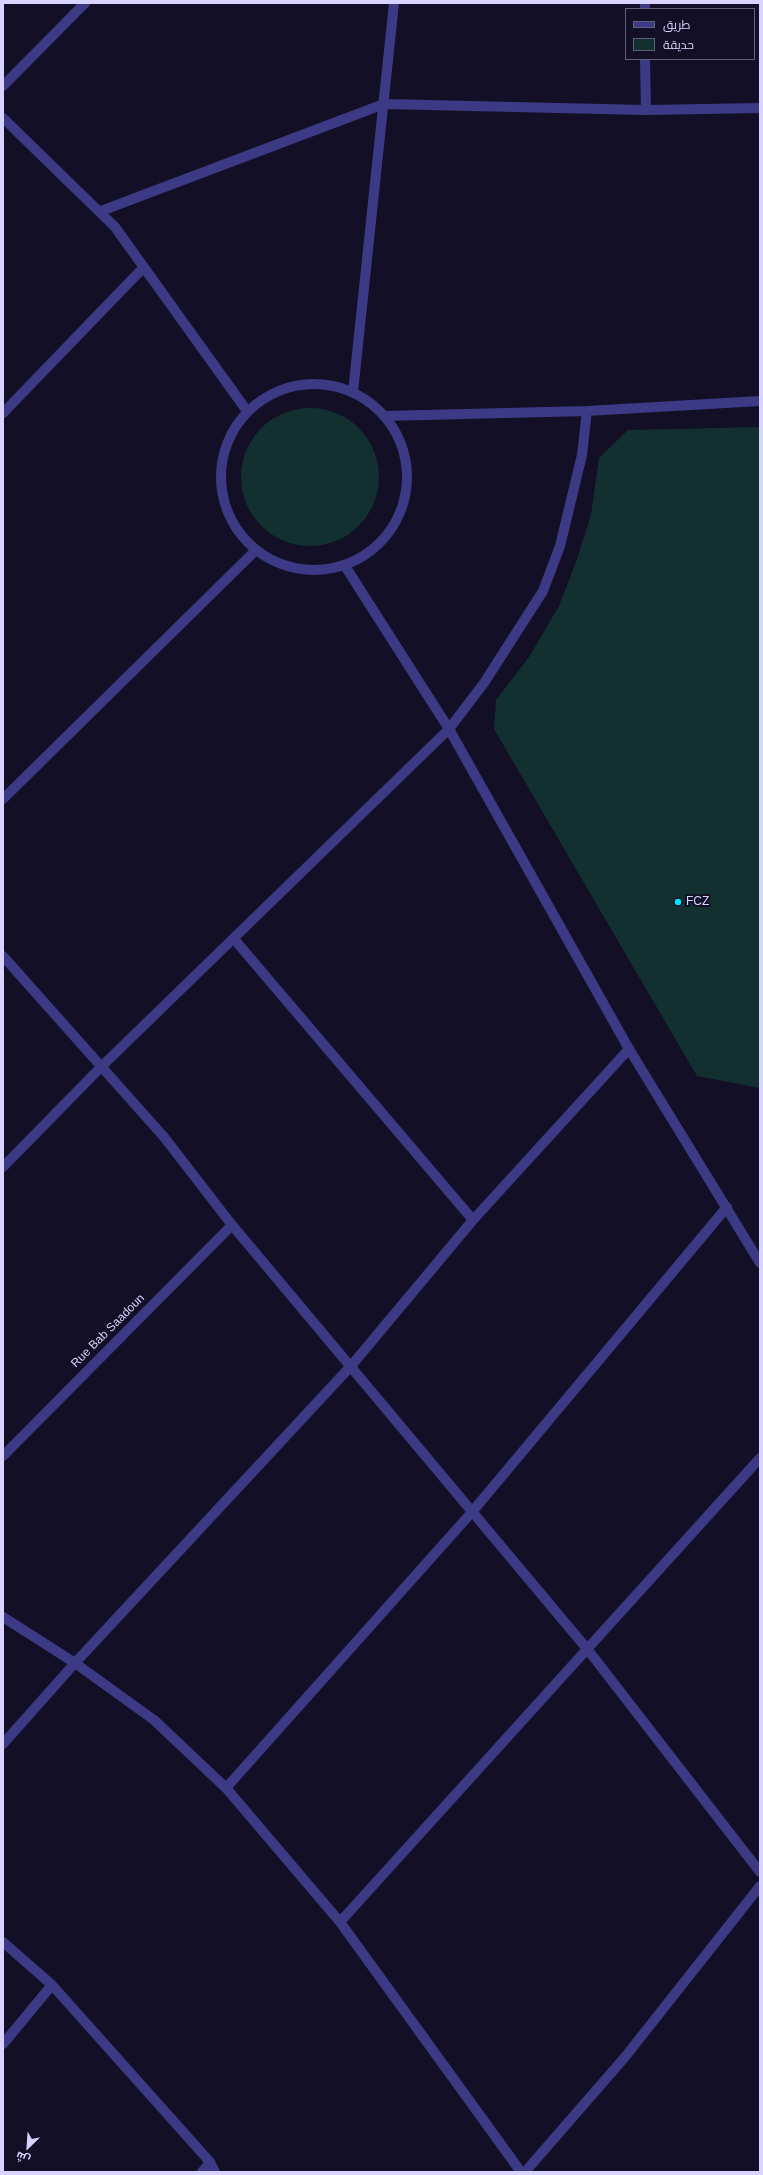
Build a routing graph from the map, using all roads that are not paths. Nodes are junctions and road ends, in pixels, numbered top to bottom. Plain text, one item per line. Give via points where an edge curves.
1 (84, 3) edge
2 (394, 3) edge
3 (645, 60) edge
4 (3, 86) edge
5 (384, 104) junction
6 (760, 108) edge
7 (646, 110) junction
8 (3, 118) edge
9 (101, 211) junction
10 (144, 267) junction
11 (353, 392) junction
12 (760, 401) edge
13 (247, 411) junction
14 (587, 411) junction
15 (3, 412) edge
16 (384, 416) junction
17 (256, 551) junction
18 (345, 566) junction
19 (449, 729) junction
20 (3, 798) edge
21 (234, 940) junction
22 (3, 956) edge
23 (629, 1049) junction
24 (101, 1067) junction
25 (3, 1168) edge
26 (727, 1207) junction
27 (473, 1220) junction
28 (232, 1225) junction
29 (760, 1263) edge
30 (352, 1366) junction
31 (3, 1456) edge
32 (760, 1458) edge
33 (472, 1512) junction
34 (3, 1616) edge
35 (588, 1650) junction
36 (75, 1663) junction
37 (3, 1744) edge
38 (226, 1788) junction
39 (760, 1872) edge
40 (760, 1886) edge
41 (340, 1922) junction
42 (3, 1942) edge
43 (52, 1985) junction
44 (3, 2044) edge
45 (210, 2162) junction
46 (202, 2172) edge
47 (215, 2172) edge
48 (521, 2172) edge
49 (525, 2172) edge

1 - 4 street
2 - 5 street
3 - 7 street
5 - 7 street
5 - 9 street
5 - 11 street
6 - 7 street
8 - 9 street
9 - 10 street
10 - 13 street
10 - 15 street
11 - 13 street via 332,386 302,384 273,393
11 - 16 street
12 - 14 street
13 - 17 street via 229,437 220,468 222,499 234,528
14 - 16 street
14 - 19 street via 582,455 560,546 543,591 484,683
16 - 18 street via 401,441 408,471 405,501 393,529 372,551
17 - 18 street via 283,566 314,572
17 - 20 street
18 - 19 street
19 - 21 street
19 - 23 street
21 - 24 street
21 - 27 street
22 - 24 street
23 - 26 street
23 - 27 street
24 - 25 street
24 - 28 street via 164,1137
26 - 29 street
26 - 33 street
27 - 30 street
28 - 30 street
28 - 31 street, Rue Bab Saadoun
30 - 33 street
30 - 36 street
32 - 35 street
33 - 35 street
33 - 38 street
34 - 36 street
35 - 39 street
35 - 41 street
36 - 37 street
36 - 38 street via 154,1720
38 - 41 street
40 - 49 street via 625,2057
41 - 48 street
42 - 43 street
43 - 44 street
43 - 45 street
45 - 46 street
45 - 47 street

